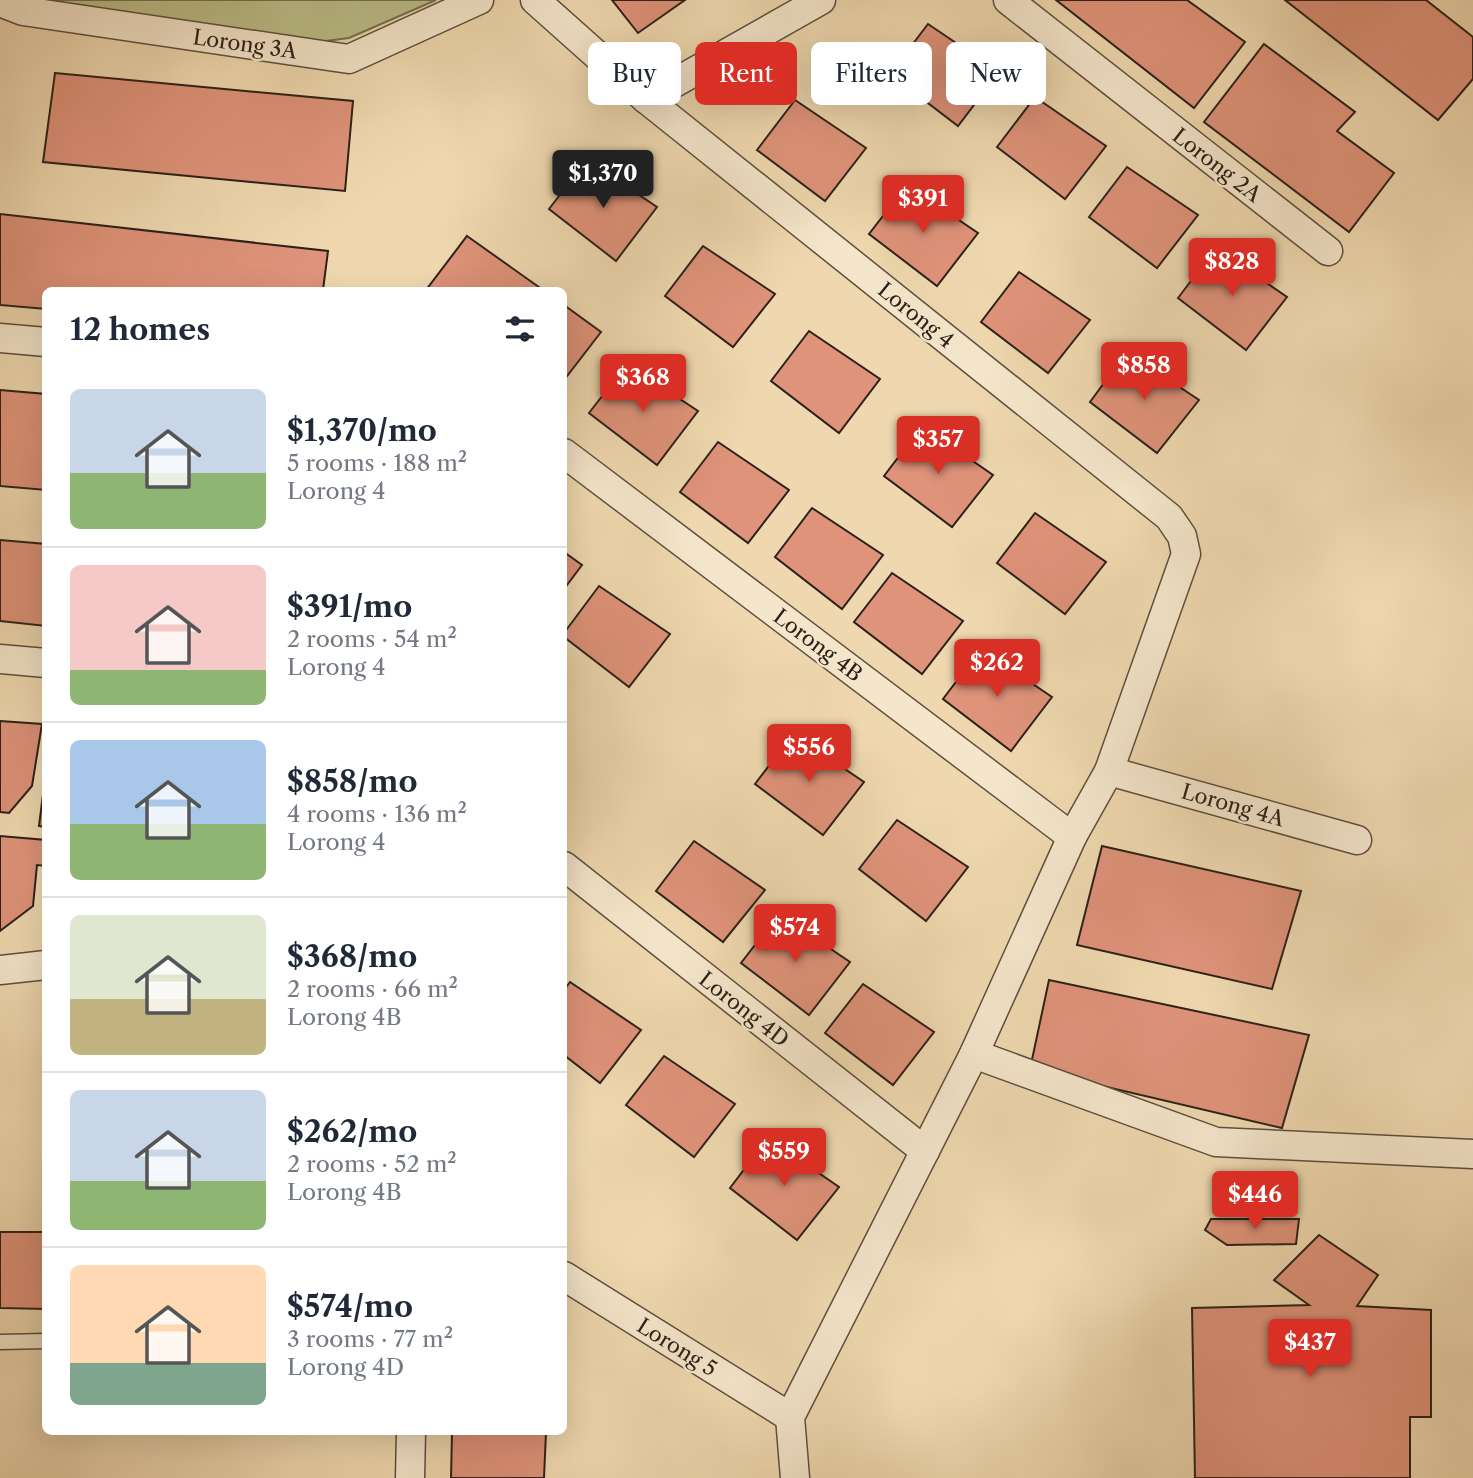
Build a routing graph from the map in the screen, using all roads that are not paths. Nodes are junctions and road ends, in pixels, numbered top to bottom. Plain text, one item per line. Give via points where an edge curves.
1 (480, 0) edge
2 (536, 0) edge
3 (821, 0) edge
4 (1008, 0) edge
5 (0, 2) edge
6 (588, 47) edge
7 (681, 79) edge
8 (654, 105) edge
9 (1328, 251) dead end
10 (0, 338) edge
11 (42, 342) edge
12 (567, 455) edge
13 (0, 659) edge
14 (42, 663) edge
15 (1109, 771) junction
16 (1072, 837) junction
17 (1357, 840) dead end
18 (567, 868) edge
19 (42, 965) edge
20 (0, 970) edge
21 (974, 1054) junction
22 (925, 1151) junction
23 (1473, 1154) edge
24 (567, 1278) edge
25 (42, 1341) edge
26 (0, 1342) edge
27 (790, 1418) junction
28 (411, 1435) edge
29 (410, 1478) edge
30 (795, 1478) edge

1 - 5 street, Lorong 3A via 349,60 23,11
2 - 6 street, Lorong 4
3 - 7 street
4 - 9 street, Lorong 2A
8 - 15 street, Lorong 4 via 1169,517 1182,536 1186,554
10 - 11 street
12 - 16 street, Lorong 4B
13 - 14 street
15 - 16 street
15 - 17 street, Lorong 4A
16 - 21 street
18 - 22 street, Lorong 4D
19 - 20 street
21 - 22 street
21 - 23 street via 1216,1142
22 - 27 street
24 - 27 street, Lorong 5
25 - 26 lane
27 - 30 street
28 - 29 street

